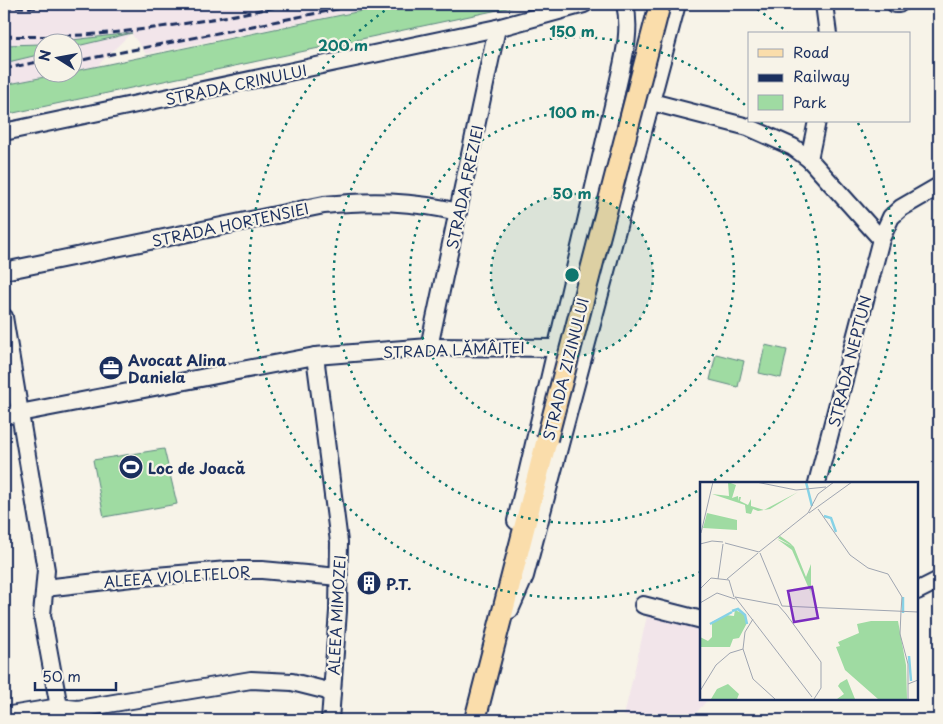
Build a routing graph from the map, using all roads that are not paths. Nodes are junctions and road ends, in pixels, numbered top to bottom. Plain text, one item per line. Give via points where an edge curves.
1 (584, 4) edge
2 (625, 4) edge
3 (660, 4) edge
4 (677, 4) edge
5 (824, 4) edge
6 (895, 4) edge
7 (899, 4) edge
8 (497, 28) junction
9 (828, 32) edge
10 (616, 93) junction
11 (651, 101) junction
12 (817, 122) edge
13 (4, 132) edge
14 (809, 159) junction
15 (939, 186) edge
16 (458, 212) junction
17 (881, 239) junction
18 (4, 271) edge
19 (4, 317) edge
20 (429, 347) junction
21 (556, 348) junction
22 (315, 356) junction
23 (12, 415) edge
24 (817, 482) edge
25 (339, 577) junction
26 (939, 580) edge
27 (45, 588) junction
28 (918, 590) edge
29 (643, 605) dead end
30 (700, 619) edge
31 (494, 647) junction
32 (332, 692) junction
33 (59, 707) junction
34 (79, 715) edge
35 (4, 716) edge
36 (330, 720) edge
37 (475, 720) edge

1 - 8 street, STRADA CRINULUI
2 - 10 street via 627,41
3 - 31 main road, STRADA ZIZINULUI, bridge
4 - 11 street, STRADA ZIZINULUI
5 - 9 street
6 - 7 street
8 - 13 street, STRADA CRINULUI
8 - 16 street, STRADA FREZIEI
10 - 11 street
10 - 21 street
11 - 14 street via 748,128 793,147
11 - 31 street, STRADA ZIZINULUI via 525,576
12 - 14 street
14 - 17 street
15 - 17 street, STRADA NEPTUN via 891,217
16 - 18 street, STRADA HORTENSIEI via 394,201 324,205
16 - 20 street, STRADA FREZIEI
17 - 24 street, STRADA NEPTUN
19 - 23 street
20 - 21 street, STRADA LĂMÂIȚEI
20 - 22 street, STRADA LĂMÂIȚEI
21 - 31 street, STRADA ZIZINULUI via 511,544
22 - 23 street, STRADA LĂMÂIȚEI
22 - 25 street, ALEEA MIMOZEI via 339,542
23 - 27 street via 46,570
25 - 27 street, ALEEA VIOLETELOR via 228,570
25 - 32 street, ALEEA MIMOZEI
26 - 28 street
27 - 33 street via 42,615
29 - 30 street
31 - 37 main road, STRADA ZIZINULUI
32 - 34 street, ALEEA MIMOZEI via 292,682 251,680
32 - 36 street
33 - 34 street, ALEEA MIMOZEI
33 - 35 street, ALEEA MIMOZEI

